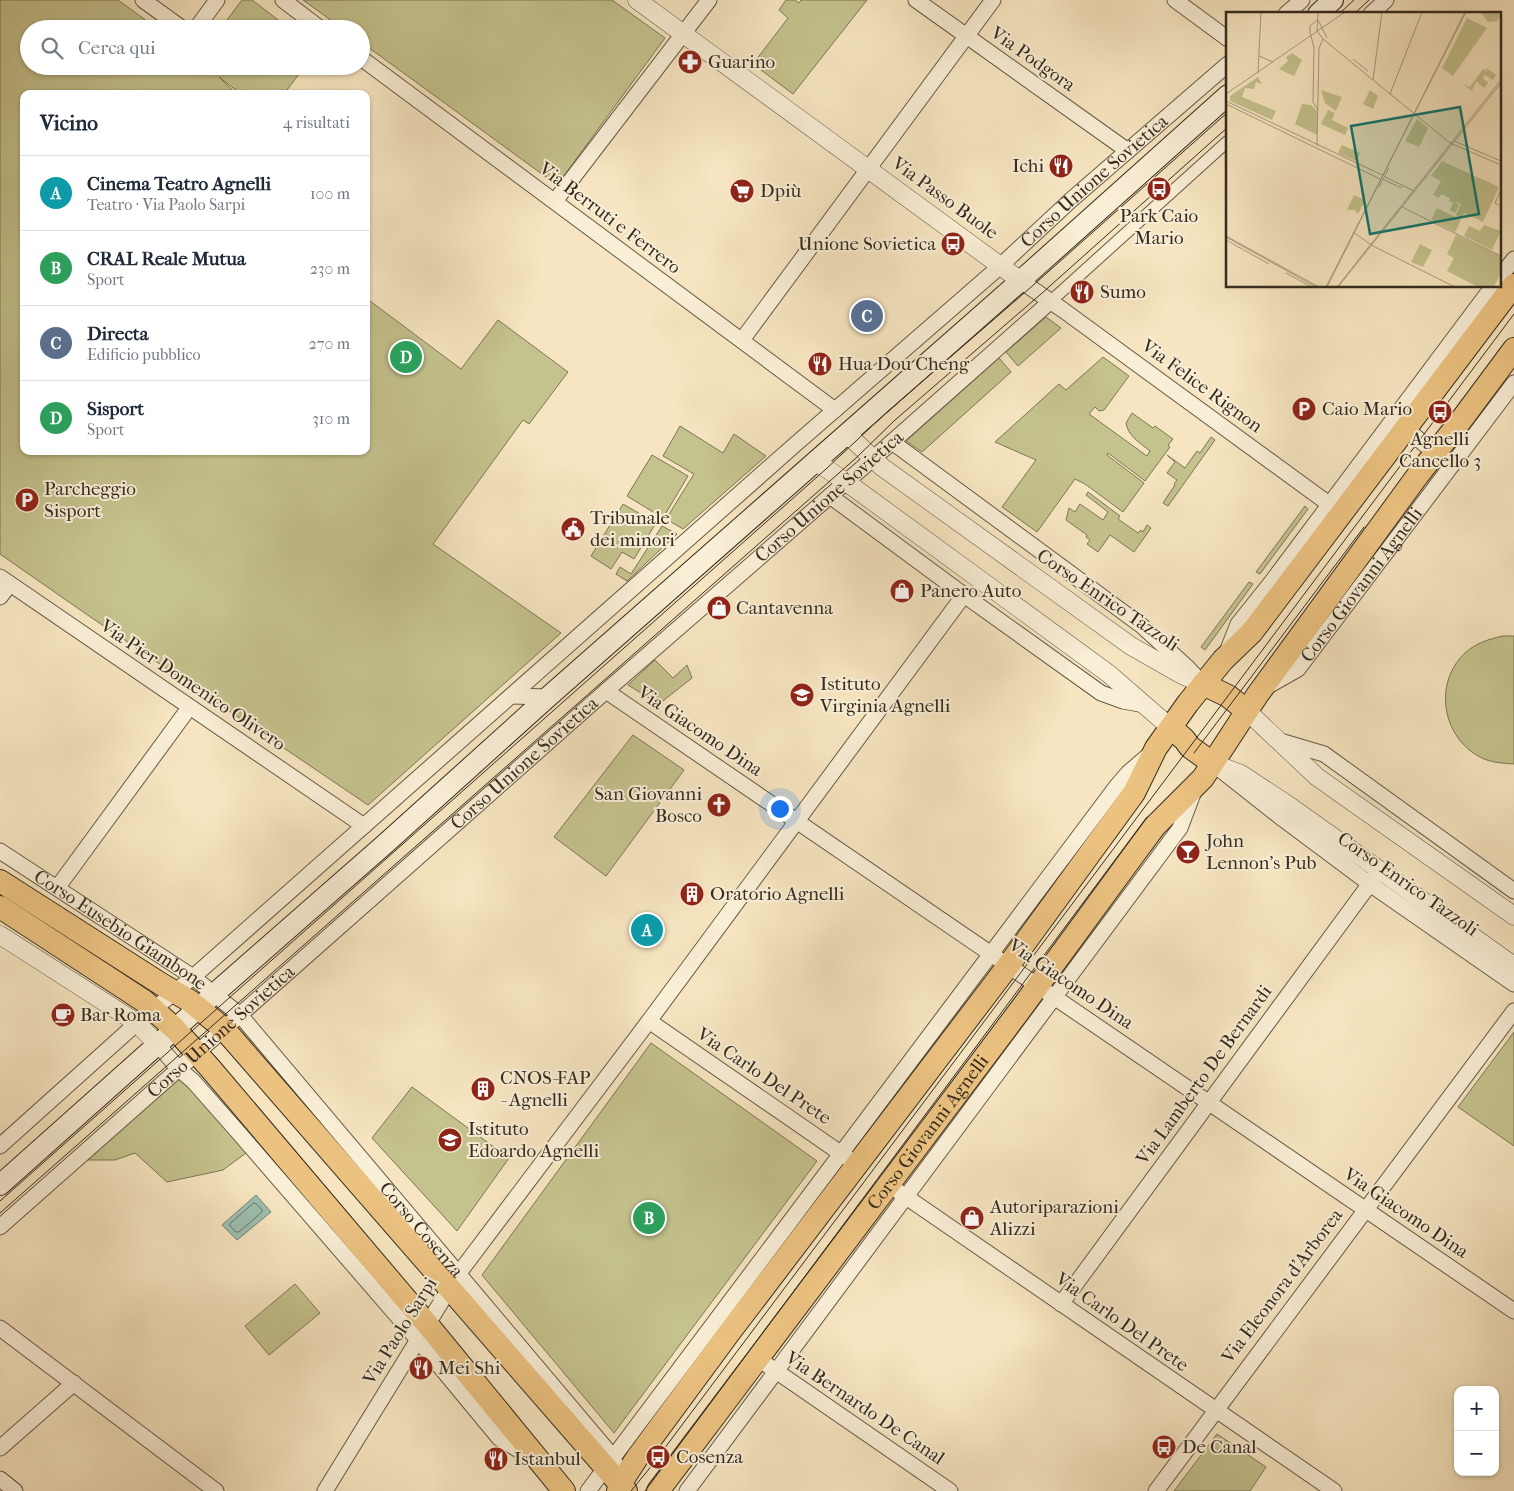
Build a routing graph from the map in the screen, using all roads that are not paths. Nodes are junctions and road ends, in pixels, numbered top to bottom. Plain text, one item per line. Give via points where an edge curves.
1 (143, 0) edge
2 (217, 0) edge
3 (283, 0) edge
4 (637, 0) edge
5 (708, 0) edge
6 (916, 0) edge
7 (994, 0) edge
8 (1175, 0) edge
9 (1302, 0) edge
10 (1333, 0) edge
11 (1386, 0) edge
12 (1288, 12) edge
13 (1320, 12) edge
14 (1373, 12) edge
15 (171, 20) edge
16 (203, 20) edge
17 (310, 20) edge
18 (684, 34) junction
19 (967, 37) junction
20 (1226, 38) edge
21 (370, 65) edge
22 (1226, 66) edge
23 (1226, 97) edge
24 (1226, 143) edge
25 (1128, 151) junction
26 (869, 169) junction
27 (554, 202) junction
28 (1514, 259) edge
29 (1001, 265) junction
30 (1502, 274) edge
31 (1020, 281) junction
32 (1514, 285) edge
33 (1492, 288) edge
34 (1051, 301) junction
35 (742, 340) junction
36 (1514, 349) edge
37 (1514, 383) edge
38 (835, 410) junction
39 (1400, 423) junction
40 (847, 434) junction
41 (798, 442) junction
42 (892, 442) junction
43 (873, 458) junction
44 (1443, 460) junction
45 (815, 461) junction
46 (847, 482) junction
47 (830, 496) junction
48 (1329, 504) junction
49 (5, 580) edge
50 (964, 595) junction
51 (0, 597) edge
52 (1226, 657) junction
53 (1203, 684) junction
54 (606, 691) junction
55 (511, 696) junction
56 (548, 697) junction
57 (1145, 705) junction
58 (189, 708) junction
59 (1247, 711) junction
60 (1171, 728) junction
61 (1280, 741) junction
62 (1212, 763) junction
63 (796, 821) junction
64 (364, 826) junction
65 (0, 851) edge
66 (1375, 877) junction
67 (0, 881) edge
68 (57, 888) junction
69 (1514, 891) edge
70 (0, 907) edge
71 (1514, 916) edge
72 (0, 934) edge
73 (1000, 960) junction
74 (1514, 966) edge
75 (193, 977) junction
76 (1514, 984) edge
77 (1046, 991) junction
78 (176, 992) junction
79 (206, 1000) junction
80 (155, 1009) junction
81 (1514, 1010) edge
82 (648, 1021) junction
83 (232, 1022) junction
84 (137, 1023) junction
85 (175, 1029) junction
86 (157, 1044) junction
87 (197, 1053) junction
88 (179, 1069) junction
89 (1209, 1103) junction
90 (0, 1146) edge
91 (850, 1159) junction
92 (888, 1184) junction
93 (0, 1185) edge
94 (906, 1197) junction
95 (1365, 1209) junction
96 (0, 1227) edge
97 (454, 1281) junction
98 (1061, 1304) junction
99 (1514, 1311) edge
100 (0, 1328) edge
101 (722, 1328) junction
102 (422, 1332) junction
103 (757, 1358) junction
104 (776, 1371) junction
105 (74, 1383) junction
106 (1216, 1410) junction
107 (0, 1448) edge
108 (0, 1479) edge
109 (614, 1479) edge
110 (661, 1489) edge
111 (15, 1491) edge
112 (216, 1491) edge
113 (325, 1491) edge
114 (564, 1491) edge
115 (588, 1491) edge
116 (687, 1491) edge
117 (950, 1491) edge
118 (1156, 1491) edge
119 (1334, 1491) edge

1 - 15 street
2 - 16 street
3 - 17 street
4 - 18 street, Via Passo Buole
5 - 18 street
6 - 19 street, Via Podgora
7 - 19 street
8 - 20 street
9 - 12 street
10 - 13 main road
11 - 14 street
18 - 26 street, Via Passo Buole
18 - 27 street
19 - 25 street, Via Podgora
19 - 26 street
21 - 27 street, Via Berruti e Ferrero
22 - 25 street, Corso Unione Sovietica
23 - 31 main road, Corso Unione Sovietica
24 - 34 street, Corso Unione Sovietica
25 - 29 street, Corso Unione Sovietica
26 - 29 street, Via Passo Buole
26 - 35 street, Via Passo Buole
27 - 35 street, Via Berruti e Ferrero
28 - 30 street
29 - 31 street, Via Passo Buole
29 - 38 street, Corso Unione Sovietica
31 - 34 street
31 - 40 main road, Corso Unione Sovietica
32 - 39 main road
33 - 39 street
34 - 42 street, Corso Unione Sovietica
34 - 48 street, Via Felice Rignon
35 - 38 street, Via Berruti e Ferrero
36 - 44 main road, Corso Giovanni Agnelli via 1462,420
37 - 44 street, Corso Giovanni Agnelli
38 - 41 street, Corso Unione Sovietica
39 - 44 street
39 - 48 street
39 - 52 main road via 1252,632
40 - 43 street, Corso Enrico Tazzoli
40 - 45 main road, Corso Unione Sovietica
41 - 45 street
41 - 55 street, Corso Unione Sovietica
42 - 43 street, Corso Unione Sovietica
42 - 53 street, Corso Enrico Tazzoli via 1142,626
43 - 46 street, Corso Unione Sovietica
43 - 53 street, Corso Enrico Tazzoli via 1132,646
44 - 59 main road, Corso Giovanni Agnelli
45 - 46 street
45 - 56 main road, Corso Unione Sovietica
46 - 47 street, Corso Unione Sovietica
46 - 57 street via 1109,674
47 - 50 street
47 - 54 street, Corso Unione Sovietica
48 - 52 street via 1238,624
49 - 51 street
49 - 58 street, Via Pier Domenico Olivero
50 - 57 street via 1101,693
50 - 63 street, Via Paolo Sarpi
52 - 53 main road
53 - 59 main road via 1228,696
53 - 60 main road, Corso Giovanni Agnelli
54 - 63 street, Via Giacomo Dina
54 - 83 street, Corso Unione Sovietica
55 - 56 street, Corso Unione Sovietica
55 - 64 street, Corso Unione Sovietica
56 - 79 main road, Corso Unione Sovietica
57 - 60 street
58 - 64 street, Via Pier Domenico Olivero
58 - 68 street
59 - 61 street, Corso Enrico Tazzoli
59 - 62 main road, Corso Giovanni Agnelli
60 - 62 main road
60 - 73 main road, Corso Giovanni Agnelli via 1156,748 1134,793
61 - 69 street, Corso Enrico Tazzoli via 1324,754
61 - 71 street, Corso Enrico Tazzoli via 1317,777
62 - 66 street, Corso Enrico Tazzoli via 1241,774 1291,807
62 - 77 main road, Corso Giovanni Agnelli via 1203,778 1156,826
63 - 73 street, Via Giacomo Dina
63 - 82 street, Via Paolo Sarpi
64 - 75 street, Corso Unione Sovietica
65 - 68 street, Corso Eusebio Giambone
66 - 74 street, Corso Enrico Tazzoli
66 - 76 street, Corso Enrico Tazzoli
66 - 89 street, Via Lamberto De Bernardi
67 - 78 main road, Corso Eusebio Giambone
68 - 75 street, Corso Eusebio Giambone
70 - 80 main road
72 - 84 street
73 - 77 street, Via Giacomo Dina
73 - 91 main road, Corso Giovanni Agnelli
75 - 78 street, Corso Unione Sovietica
75 - 79 street, Corso Eusebio Giambone
77 - 89 street, Via Giacomo Dina
77 - 92 main road, Corso Giovanni Agnelli
77 - 94 street, Corso Giovanni Agnelli
78 - 79 main road, Corso Eusebio Giambone
78 - 80 street, Corso Unione Sovietica
79 - 83 main road, Corso Cosenza
79 - 85 main road, Corso Unione Sovietica
80 - 84 street, Corso Unione Sovietica
80 - 85 main road
81 - 95 street, Via Eleonora d'Arborea
82 - 91 street, Via Carlo Del Prete
82 - 97 street, Via Paolo Sarpi
83 - 87 street, Corso Unione Sovietica
83 - 97 main road, Corso Cosenza
84 - 86 street
84 - 90 street, Corso Unione Sovietica
85 - 86 main road, Corso Unione Sovietica
85 - 87 main road
86 - 88 street
86 - 93 main road, Corso Unione Sovietica
87 - 88 street, Corso Unione Sovietica
87 - 102 main road
88 - 96 street, Corso Unione Sovietica
88 - 102 street
89 - 95 street, Via Giacomo Dina
89 - 98 street, Via Lamberto De Bernardi
91 - 101 main road, Corso Giovanni Agnelli
92 - 94 street, Via Carlo Del Prete
92 - 103 main road, Corso Giovanni Agnelli
94 - 98 street, Via Carlo Del Prete
94 - 104 street, Corso Giovanni Agnelli
95 - 99 street, Via Giacomo Dina
95 - 106 street, Via Eleonora d'Arborea
97 - 102 street, Via Paolo Sarpi
97 - 109 main road, Corso Cosenza
98 - 106 street, Via Carlo Del Prete
100 - 105 street
101 - 109 street, Corso Giovanni Agnelli
101 - 109 main road, Corso Giovanni Agnelli via 637,1458
102 - 113 street, Via Paolo Sarpi
102 - 114 main road
103 - 104 street, Via Bernardo De Canal
103 - 110 main road, Corso Giovanni Agnelli
104 - 116 street, Corso Giovanni Agnelli
104 - 117 street, Via Bernardo De Canal
105 - 107 street
105 - 112 street
106 - 118 street, Via Eleonora d'Arborea
106 - 119 street, Via Carlo Del Prete
108 - 111 street
109 - 115 street, Corso Giovanni Agnelli

